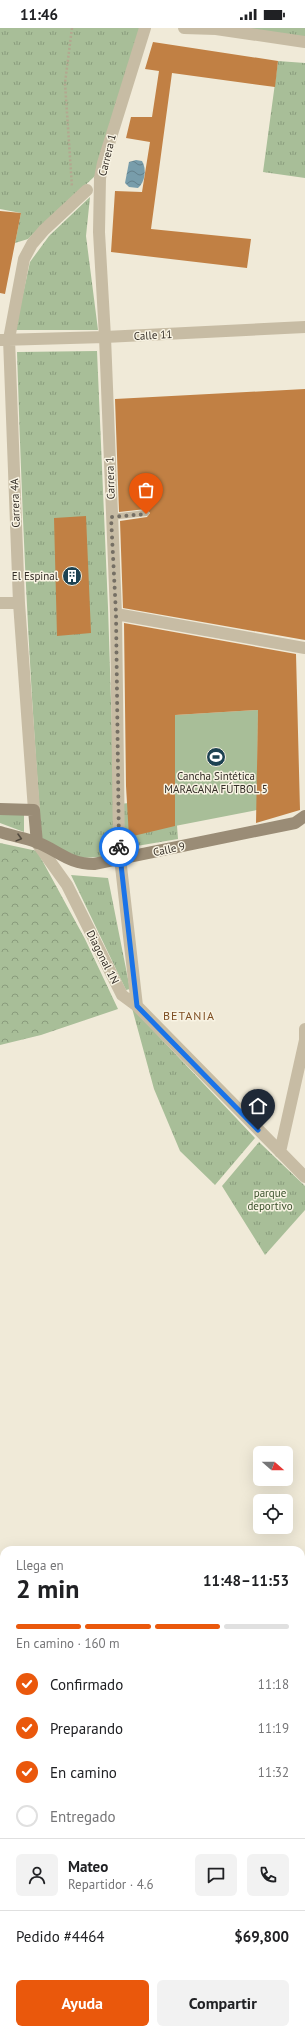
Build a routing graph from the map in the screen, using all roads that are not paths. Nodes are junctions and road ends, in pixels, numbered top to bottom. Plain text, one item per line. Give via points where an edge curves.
1 (145, 28) edge
2 (184, 28) edge
3 (215, 29) edge
4 (305, 42) edge
5 (87, 190) dead end
6 (305, 327) edge
7 (105, 337) junction
8 (4, 339) edge
9 (146, 514) dead end
10 (111, 517) junction
11 (0, 603) edge
12 (19, 603) junction
13 (116, 614) junction
14 (305, 648) edge
15 (0, 809) edge
16 (34, 810) junction
17 (305, 816) edge
18 (300, 824) edge
19 (0, 832) edge
20 (38, 843) junction
21 (120, 859) junction
22 (137, 1006) junction
23 (305, 1029) edge
24 (305, 1040) edge
25 (280, 1152) junction
26 (303, 1170) edge

1 - 7 street, Carrera 1 via 100,178 99,232
2 - 3 street
3 - 4 street
5 - 8 street, Carrera 4A via 32,244 24,259
6 - 7 street, Calle 11
7 - 8 street, Calle 11
7 - 10 street, Carrera 1
8 - 12 street, Carrera 4A
9 - 10 lane
10 - 13 street, Carrera 1
11 - 12 street
12 - 16 street, Carrera 4A
13 - 14 street
13 - 21 street, Carrera 1
15 - 16 street
16 - 20 street, Carrera 4A
17 - 18 street, Calle 9
18 - 21 street, Calle 9
19 -> 20 street, Calle 9
20 - 21 street, Calle 9 via 68,860 81,864
20 - 22 street, Diagonal 1N via 67,884 122,995
21 - 22 street, Carrera 1
22 - 25 street, Diagonal 1N
23 - 24 street
24 - 25 street
25 - 26 street, Diagonal 1N

